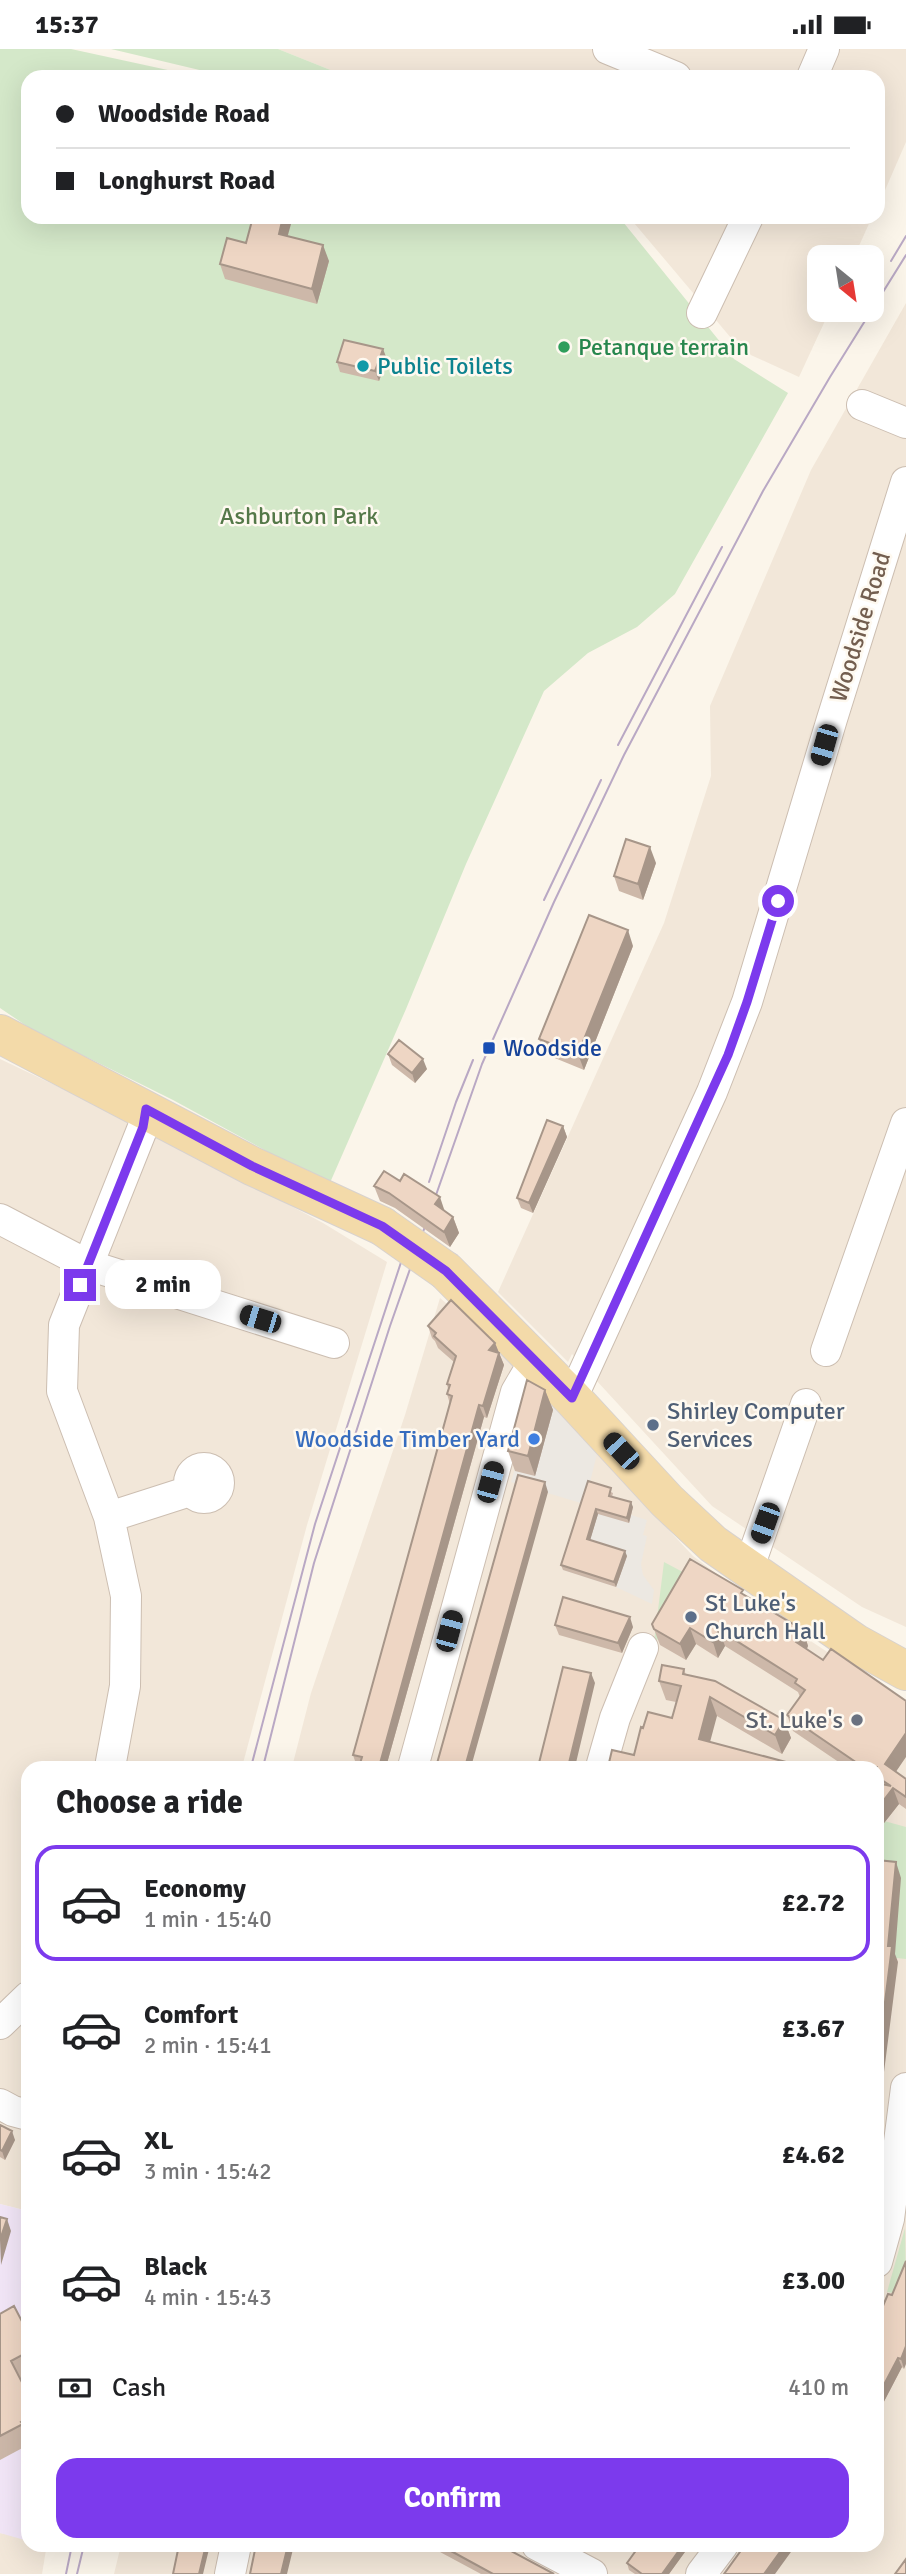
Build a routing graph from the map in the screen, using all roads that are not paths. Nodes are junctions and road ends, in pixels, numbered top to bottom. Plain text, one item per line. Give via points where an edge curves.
1 (608, 49) edge
2 (824, 49) edge
3 (659, 70) edge
4 (815, 70) edge
5 (745, 224) edge
6 (702, 313) dead end
7 (862, 405) dead end
8 (906, 423) edge
9 (906, 482) edge
10 (0, 1034) edge
11 (146, 1109) junction
12 (906, 1123) edge
13 (0, 1219) edge
14 (88, 1265) junction
15 (334, 1343) dead end
16 (826, 1351) dead end
17 (538, 1364) junction
18 (572, 1398) junction
19 (806, 1404) dead end
20 (190, 1491) dead end
21 (109, 1517) junction
22 (748, 1570) junction
23 (643, 1648) dead end
24 (906, 1671) edge
25 (111, 1761) edge
26 (414, 1761) edge
27 (603, 1761) edge
28 (21, 2004) edge
29 (0, 2024) edge
30 (906, 2088) edge
31 (0, 2104) edge
32 (21, 2113) edge
33 (884, 2227) edge
34 (235, 2552) edge
35 (550, 2552) edge
36 (718, 2552) edge
37 (230, 2574) edge
38 (592, 2574) edge
39 (701, 2574) edge

1 - 3 street
2 - 4 street
5 - 6 street
7 - 8 street
9 - 18 street, Woodside Road via 747,1002 712,1092
10 - 11 main road
11 - 14 street
11 - 17 main road, bridge via 252,1166 382,1226 446,1271
12 - 16 street
13 - 14 street
14 - 15 street
14 - 21 street via 64,1325 62,1391
17 - 18 main road
17 - 26 street via 516,1392
18 - 22 main road via 667,1501
19 - 22 street
20 - 21 street
21 - 25 street via 125,1596 125,1686
22 - 24 main road via 855,1643
23 - 27 street
28 - 29 street
30 - 33 street via 889,2219
31 - 32 street
34 - 37 street
35 - 38 street
36 - 39 street

